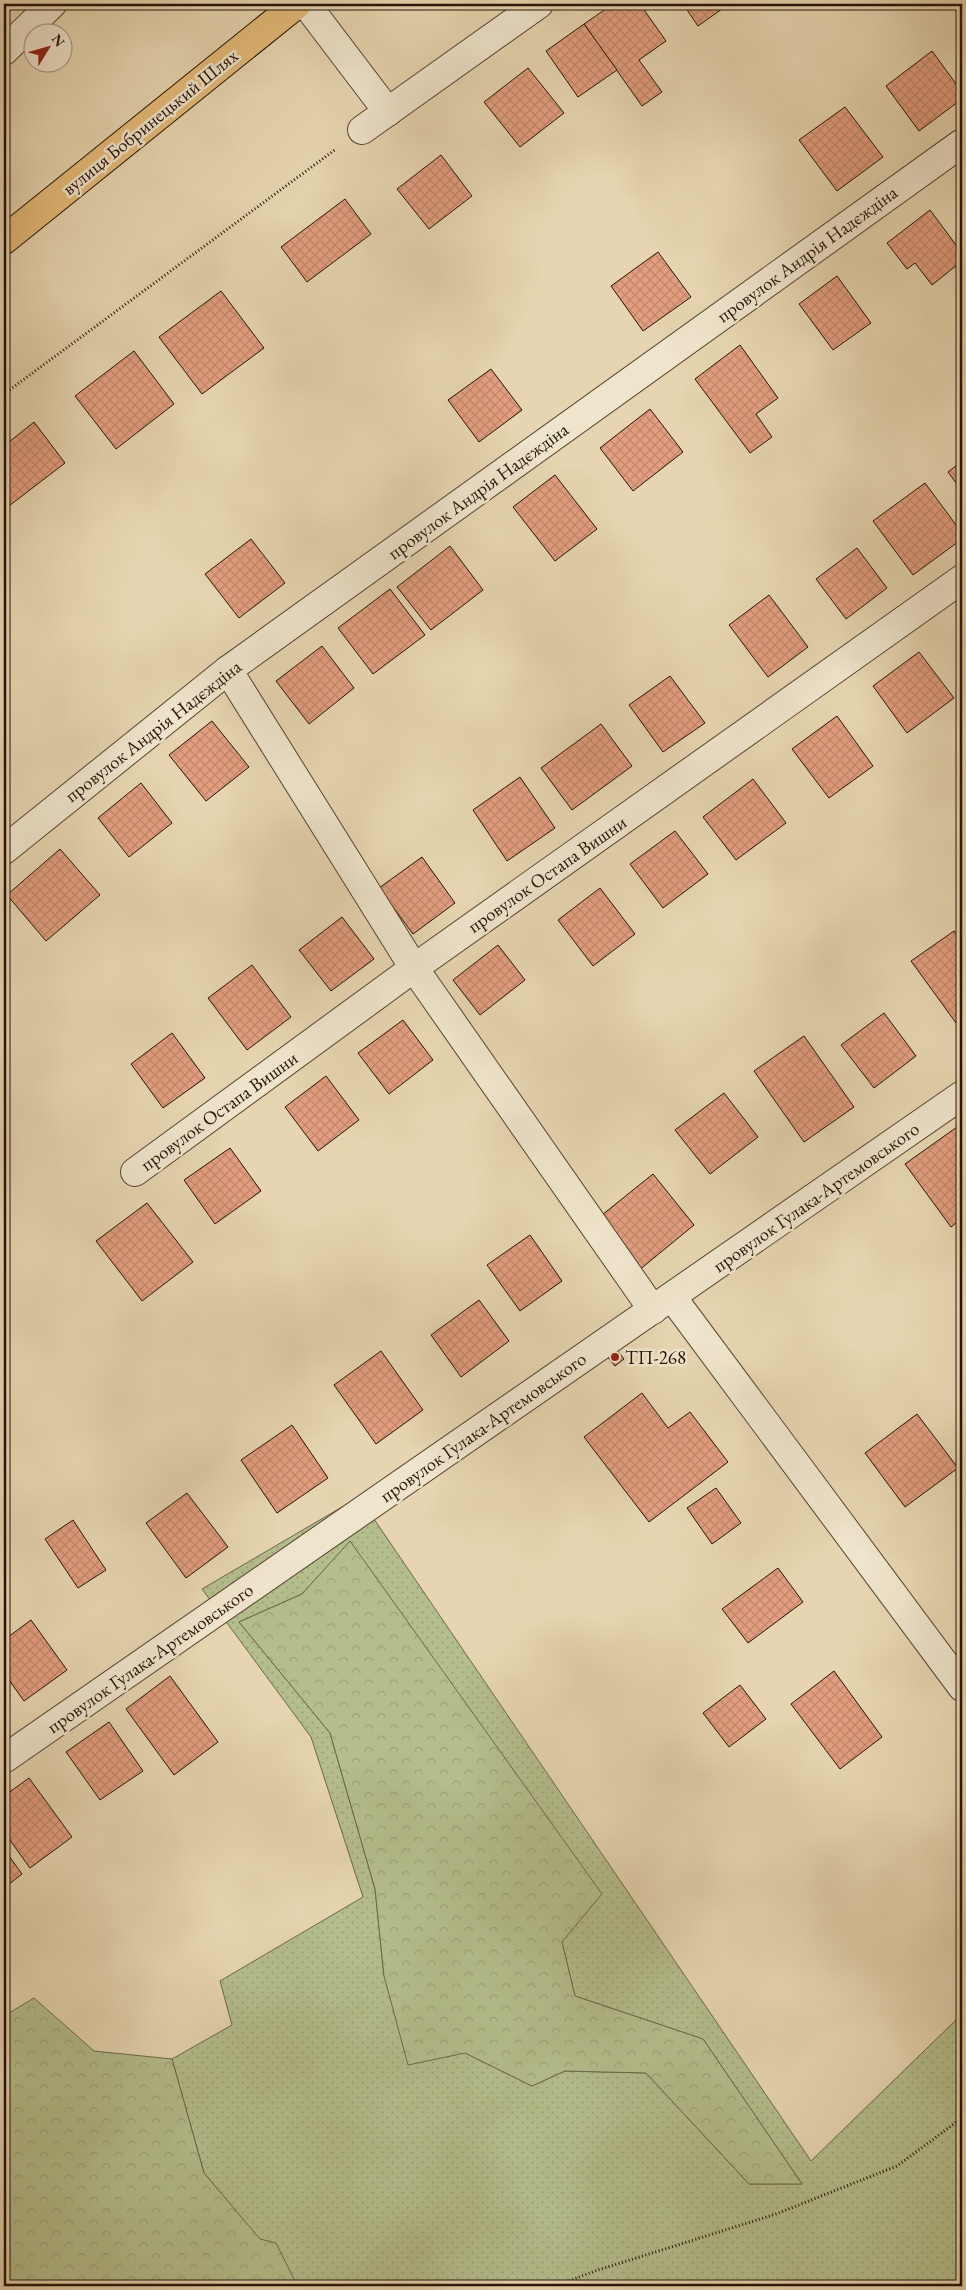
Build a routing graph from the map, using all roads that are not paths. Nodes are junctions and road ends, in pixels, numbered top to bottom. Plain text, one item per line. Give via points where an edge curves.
1 (52, 4) edge
2 (297, 4) edge
3 (306, 4) edge
4 (539, 4) edge
5 (4, 52) edge
6 (388, 112) junction
7 (362, 130) road end
8 (962, 143) edge
9 (4, 240) edge
10 (962, 579) edge
11 (228, 670) junction
12 (4, 850) edge
13 (414, 968) junction
14 (962, 1095) edge
15 (135, 1172) dead end
16 (662, 1304) junction
17 (962, 1687) edge
18 (4, 1759) edge

1 - 5 street
2 - 9 main road, вулиця Бобринецький Шлях
3 - 6 street
4 - 6 street
6 - 7 street
8 - 11 street, провулок Андрія Надєждіна
10 - 13 street, провулок Остапа Вишни
11 - 12 street, провулок Андрія Надєждіна
11 - 13 street
13 - 15 street, провулок Остапа Вишни
13 - 16 street
14 - 16 street, провулок Гулака-Артемовського
16 - 17 street
16 - 18 street, провулок Гулака-Артемовського

